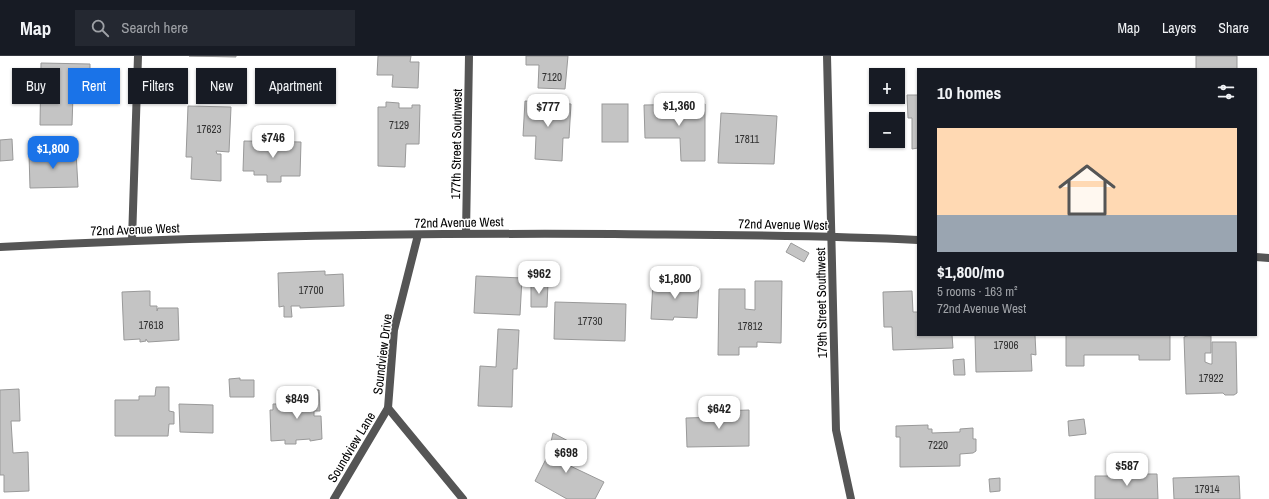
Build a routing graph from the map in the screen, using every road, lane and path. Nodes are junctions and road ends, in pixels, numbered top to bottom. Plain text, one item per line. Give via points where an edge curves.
1 (138, 56) edge
2 (469, 56) edge
3 (827, 56) edge
4 (466, 233) junction
5 (418, 235) junction
6 (832, 236) junction
7 (132, 240) junction
8 (917, 240) edge
9 (0, 247) edge
10 (1257, 257) edge
11 (1269, 258) edge
12 (388, 408) junction
13 (334, 499) edge
14 (463, 499) edge
15 (851, 499) edge

1 - 7 street
2 - 4 street, 177th Street Southwest
3 - 6 street, 179th Street Southwest
4 - 5 street, 72nd Avenue West
4 - 6 street, 72nd Avenue West
5 - 7 street, 72nd Avenue West
5 - 12 street, Soundview Drive via 394,330
6 - 8 street, 72nd Avenue West
6 - 15 street, 179th Street Southwest via 836,430
7 - 9 street, 72nd Avenue West
10 - 11 street
12 - 13 street, Soundview Lane
12 - 14 street, Soundview Drive

